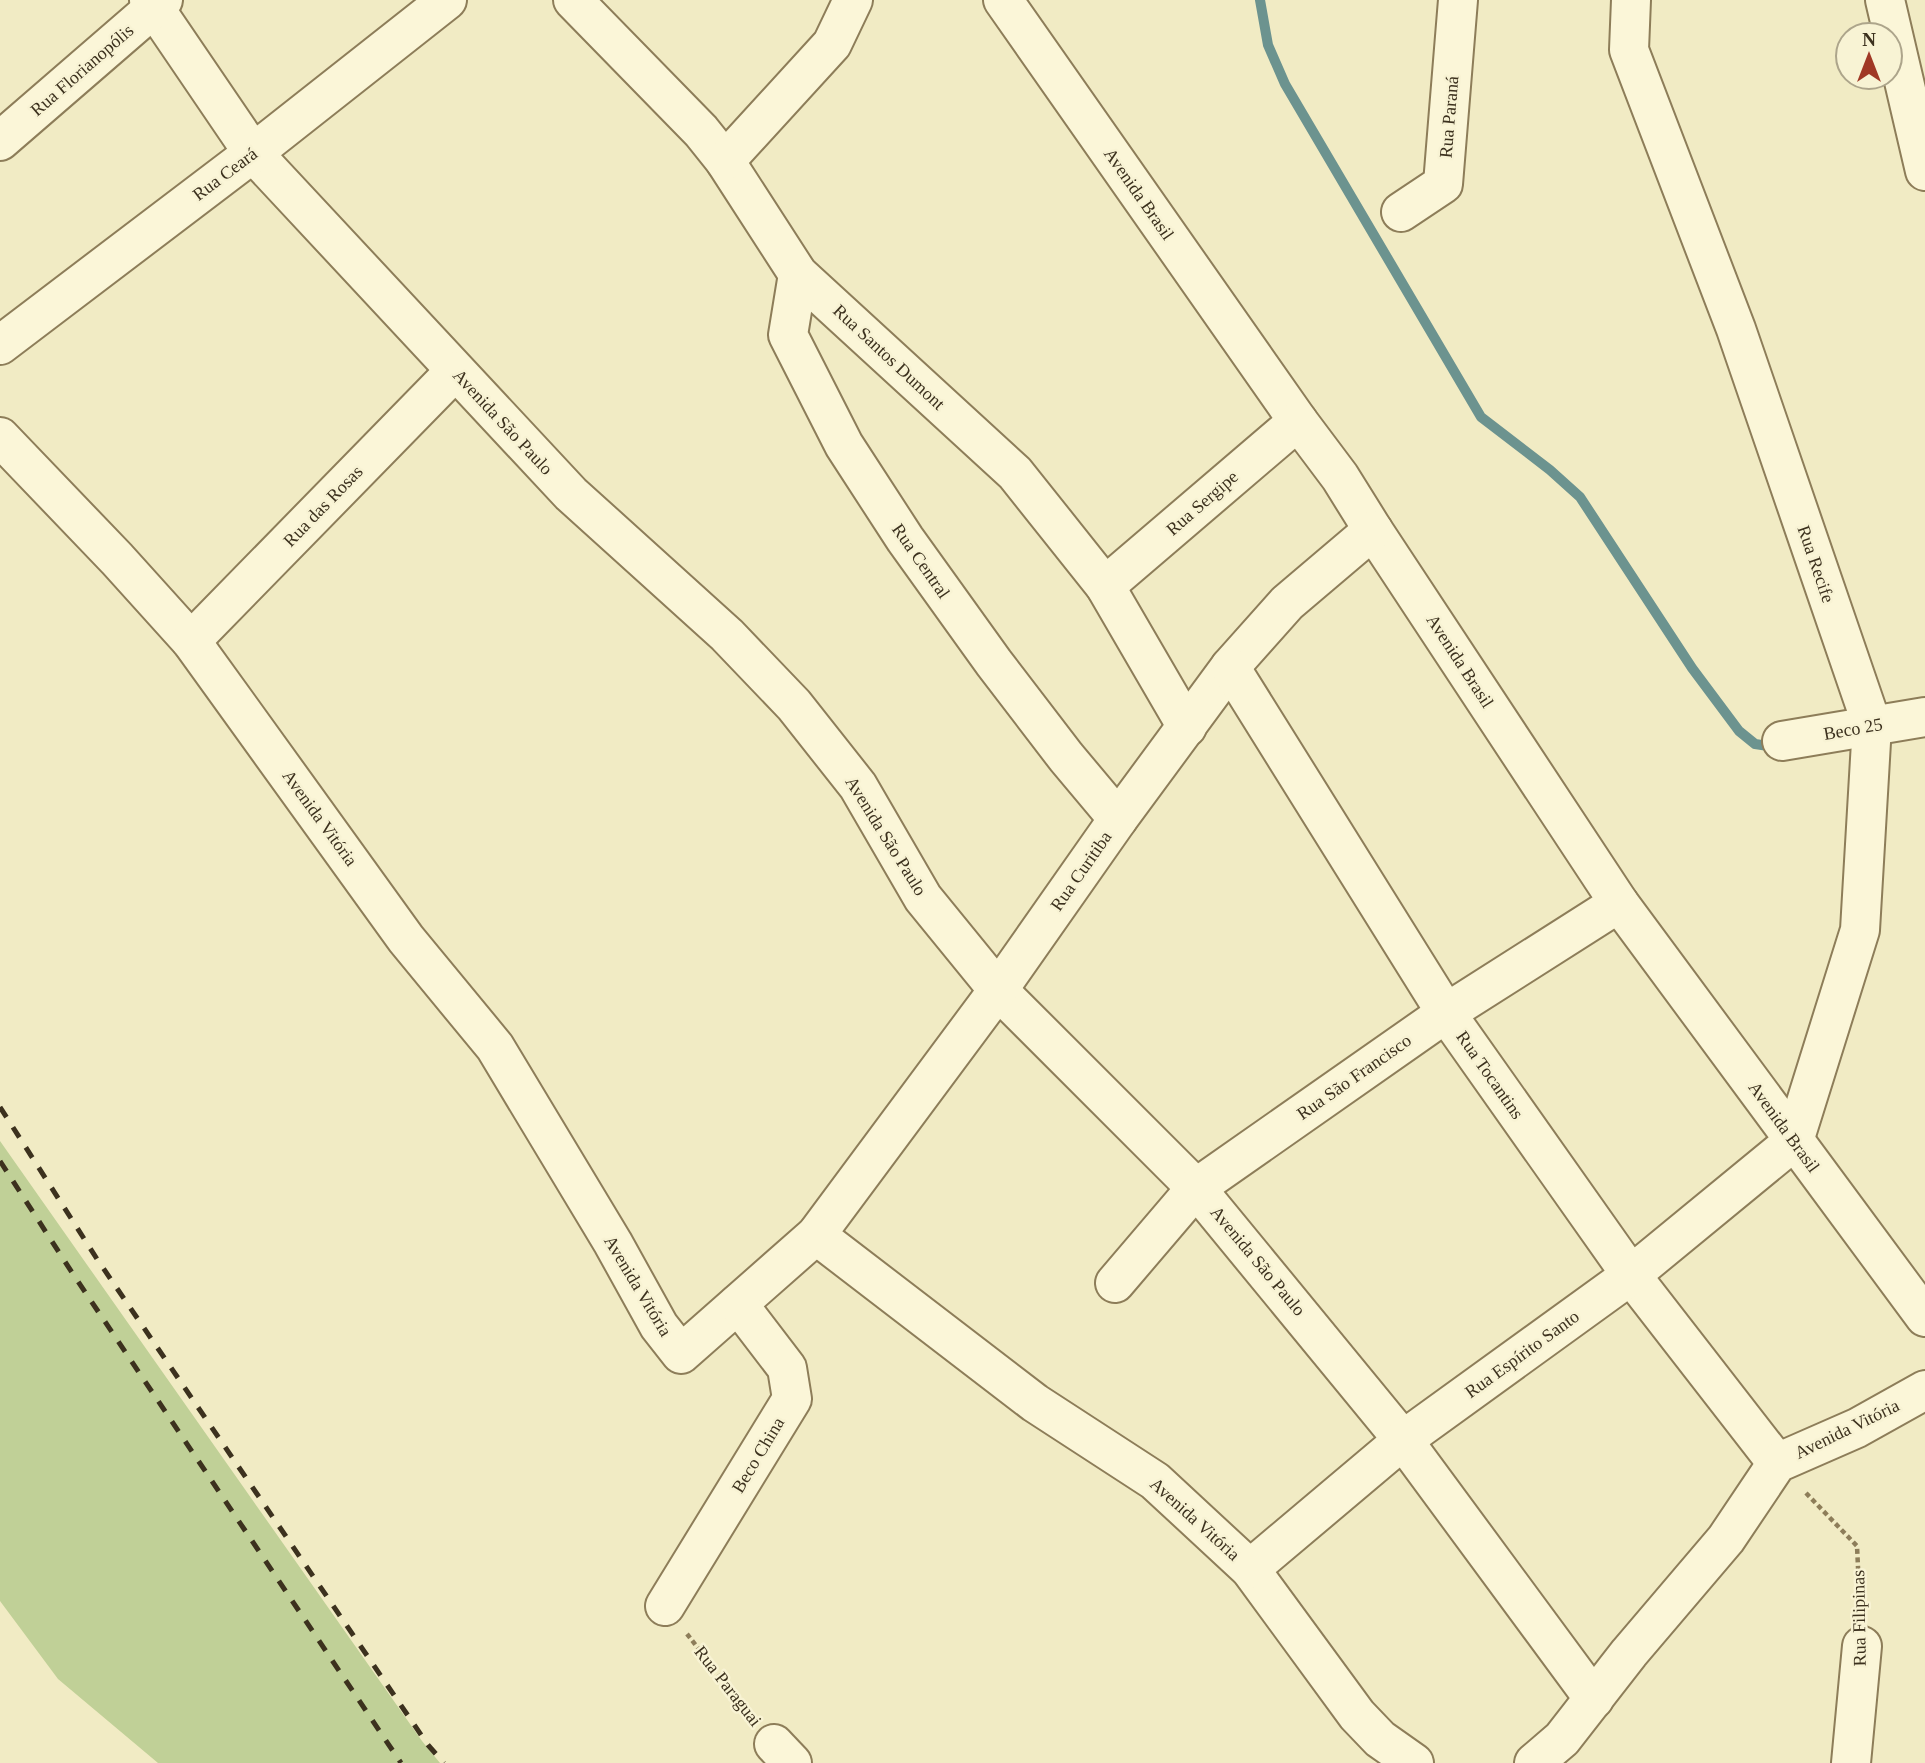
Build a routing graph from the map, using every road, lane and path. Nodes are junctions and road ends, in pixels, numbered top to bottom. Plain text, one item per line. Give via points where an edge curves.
1 (447, 0) edge
2 (573, 0) edge
3 (853, 0) edge
4 (1003, 0) edge
5 (1458, 0) edge
6 (1631, 0) edge
7 (1885, 0) edge
8 (155, 3) edge
9 (0, 141) edge
10 (253, 153) junction
11 (725, 161) junction
12 (1925, 170) edge
13 (1401, 212) dead end
14 (798, 274) junction
15 (0, 345) edge
16 (454, 371) junction
17 (1298, 421) junction
18 (0, 437) edge
19 (1373, 530) junction
20 (1105, 586) junction
21 (191, 641) junction
22 (1230, 667) junction
23 (1925, 717) edge
24 (1872, 725) junction
25 (1187, 727) junction
26 (1782, 741) dead end
27 (1118, 819) junction
28 (1619, 903) junction
29 (998, 990) junction
30 (1446, 1013) junction
31 (1794, 1141) junction
32 (1196, 1188) junction
33 (816, 1235) junction
34 (1632, 1275) junction
35 (1115, 1283) dead end
36 (738, 1304) junction
37 (1925, 1317) edge
38 (1925, 1390) edge
39 (1404, 1440) junction
40 (1777, 1463) junction
41 (1250, 1569) junction
42 (665, 1606) joint
43 (1862, 1646) joint
44 (1594, 1699) junction
45 (783, 1754) edge
46 (1414, 1763) edge
47 (1534, 1763) edge
48 (1852, 1763) edge

1 - 10 street, Rua Ceará
2 - 11 street, Rua Santos Dumont
3 - 11 street via 832,44
4 - 17 street, Avenida Brasil
5 - 13 street, Rua Paraná via 1443,184
6 - 24 street, Rua Recife via 1629,50 1736,329
7 - 12 street
8 - 9 street, Rua Florianopólis
8 - 10 street, Avenida São Paulo
10 - 15 street, Rua Ceará
10 - 16 street, Avenida São Paulo
11 - 14 street, Rua Santos Dumont
14 - 20 street, Rua Santos Dumont via 1015,473
14 - 27 street, Rua Central via 788,335 844,445 994,663
16 - 21 street, Rua das Rosas
16 - 29 street, Avenida São Paulo via 571,494 727,635 794,705 858,786 923,898
17 - 19 street, Avenida Brasil
17 - 20 street, Rua Sergipe
18 - 21 street, Avenida Vitória
19 - 22 street, Rua Curitiba via 1287,603
19 - 28 street, Avenida Brasil
20 - 25 street, Rua Santos Dumont
21 - 36 street, Avenida Vitória via 407,939 495,1047 659,1326 681,1354
22 - 25 street, Rua Curitiba
22 - 30 street, Rua Tocantins
23 - 24 street, Beco 25
24 - 26 street, Beco 25
24 - 31 street, Rua Recife via 1860,930
25 - 27 street, Rua Curitiba
27 - 29 street, Rua Curitiba
28 - 30 street, Rua São Francisco
28 - 31 street, Avenida Brasil
29 - 32 street, Avenida São Paulo
29 - 33 street, Rua Curitiba
30 - 32 street, Rua São Francisco
30 - 34 street, Rua Tocantins
31 - 34 street, Rua Espírito Santo
31 - 37 street, Avenida Brasil
32 - 35 street, Rua São Francisco
32 - 39 street, Avenida São Paulo
33 - 36 street, Avenida Vitória
33 - 41 street, Avenida Vitória via 1035,1403 1155,1481
34 - 39 street, Rua Espírito Santo
34 - 40 street, Rua Tocantins
36 - 42 street, Beco China via 787,1368 792,1399
38 - 40 street, Avenida Vitória via 1857,1428
39 - 41 street, Rua Espírito Santo
39 - 44 street, Avenida São Paulo
40 - 43 path, Rua Filipinas via 1857,1546
40 - 44 street, Avenida Vitória via 1726,1539
41 - 46 street, Avenida Vitória via 1357,1715 1380,1739
42 - 45 path, Rua Paraguai
43 - 48 street, Rua Filipinas
44 - 47 street, Avenida Vitória via 1562,1739

